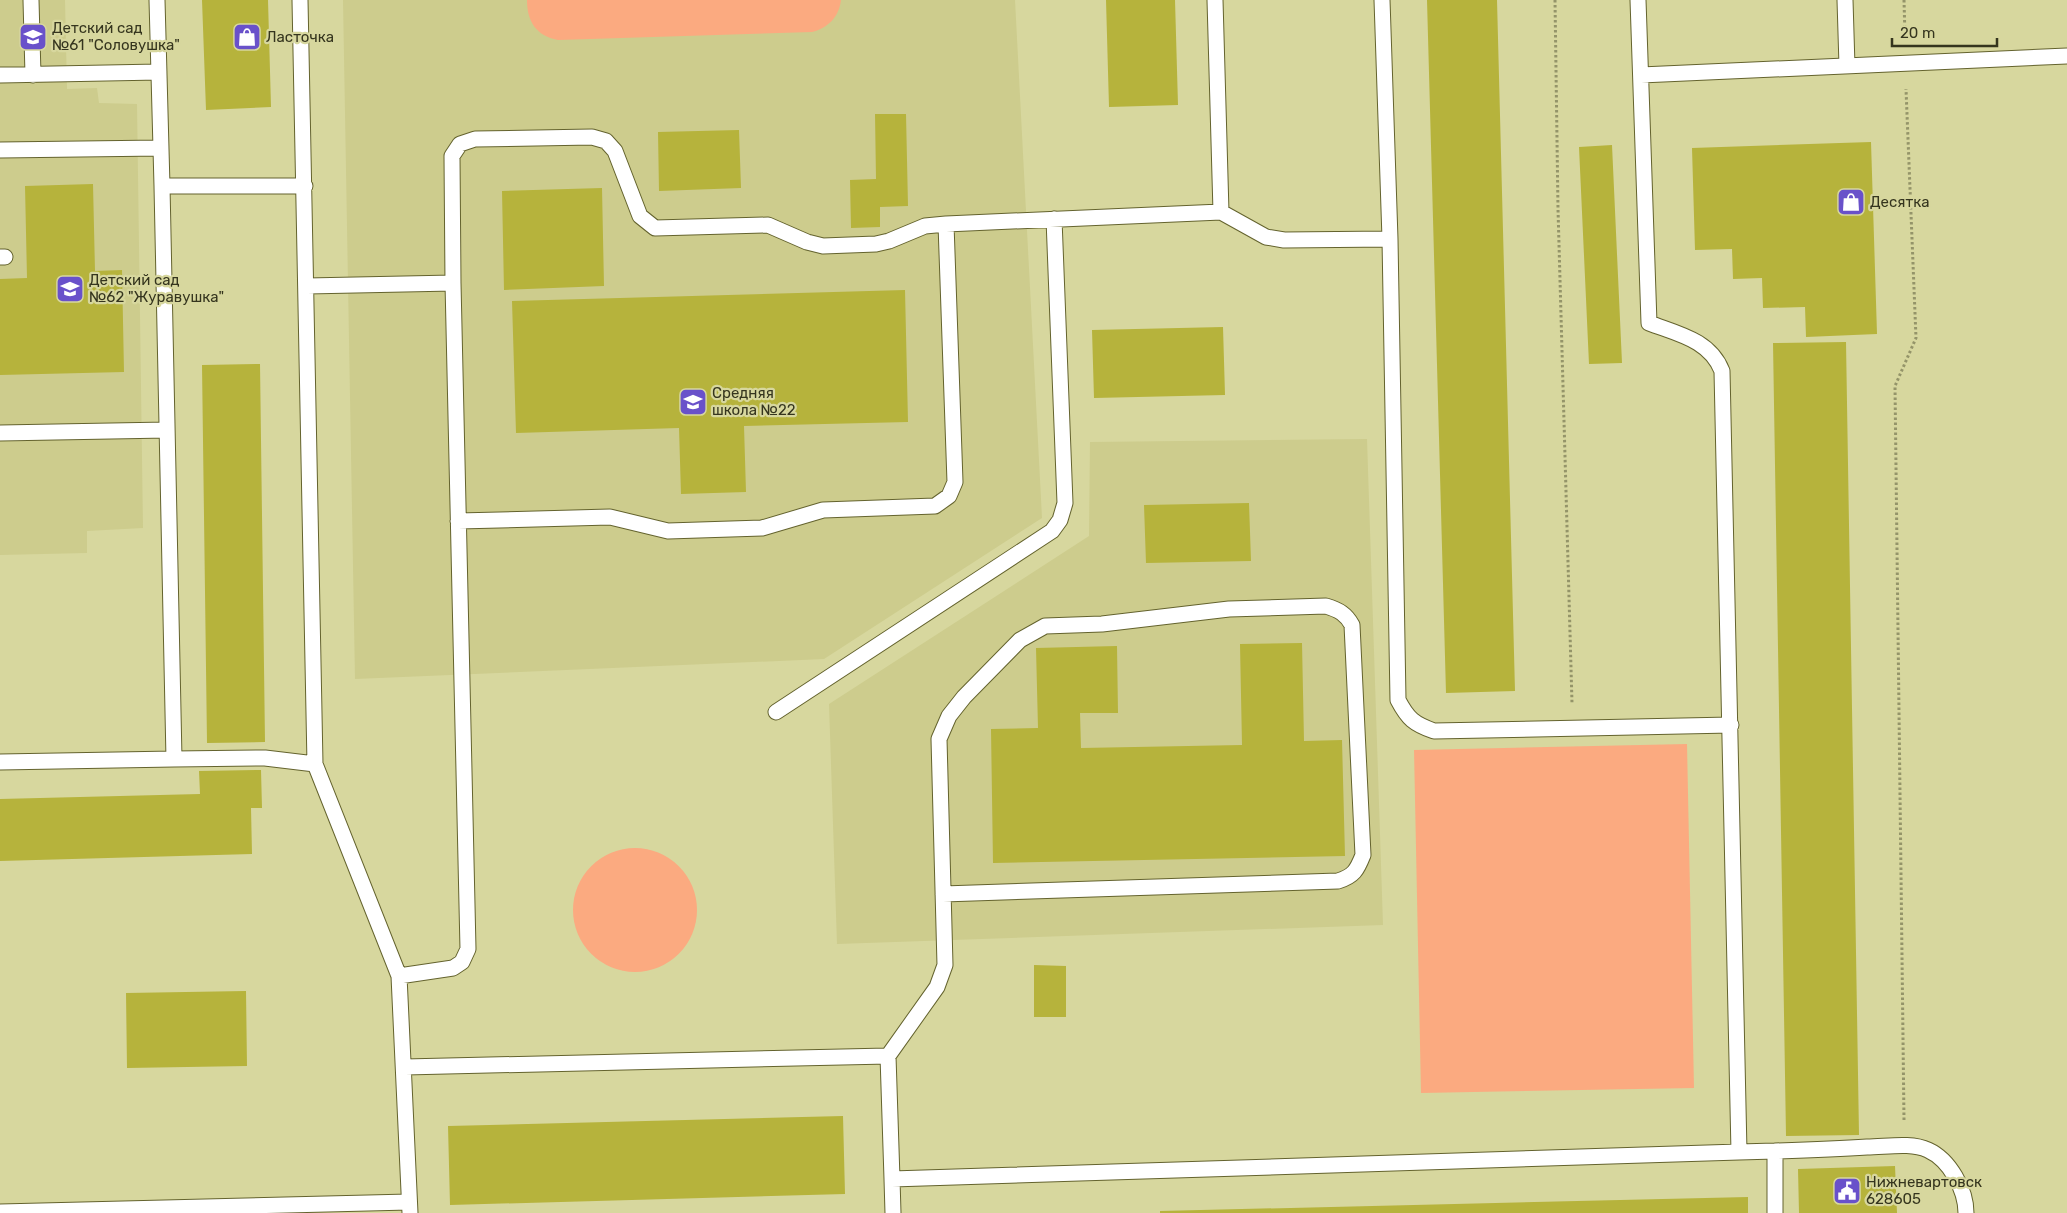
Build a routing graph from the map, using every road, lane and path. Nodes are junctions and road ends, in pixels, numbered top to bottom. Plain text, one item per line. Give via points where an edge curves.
1 (31, 0) edge
2 (157, 0) edge
3 (300, 0) edge
4 (1215, 0) edge
5 (1382, 0) edge
6 (1555, 0) edge
7 (1638, 0) edge
8 (1845, 0) edge
9 (1904, 0) edge
10 (2067, 56) edge
11 (1905, 63) junction
12 (1847, 66) junction
13 (159, 72) junction
14 (0, 75) edge
15 (33, 75) junction
16 (1641, 75) junction
17 (161, 148) junction
18 (0, 150) edge
19 (162, 186) junction
20 (305, 186) junction
21 (1221, 212) junction
22 (1054, 219) junction
23 (946, 224) junction
24 (1390, 239) junction
25 (453, 283) junction
26 (307, 286) junction
27 (167, 430) junction
28 (0, 433) edge
29 (458, 522) junction
30 (776, 712) dead end
31 (1731, 725) junction
32 (1572, 728) junction
33 (174, 759) junction
34 (0, 762) edge
35 (315, 764) junction
36 (944, 894) junction
37 (399, 976) junction
38 (888, 1056) junction
39 (405, 1066) junction
40 (1904, 1146) junction
41 (1775, 1151) junction
42 (1739, 1152) junction
43 (892, 1179) junction
44 (410, 1207) edge
45 (0, 1212) edge
46 (893, 1213) edge
47 (1776, 1213) edge
48 (1966, 1213) edge

1 - 15 lane
2 - 13 lane
3 - 20 lane
4 - 21 lane
5 - 24 lane
6 - 32 path
7 - 16 lane
8 - 12 lane
9 - 11 path
10 - 11 lane
11 - 12 lane
11 - 40 path via 1916,338 1895,386
12 - 16 lane
13 - 15 lane
13 - 17 lane
14 - 15 lane
16 - 31 lane via 1649,323 1698,342 1718,360 1722,371
17 - 18 lane
17 - 19 lane
19 - 20 lane
19 - 27 lane
20 - 26 lane
21 - 22 lane
21 - 24 lane via 1266,237 1284,240
22 - 23 lane
22 - 30 lane via 1065,503 1060,520 1052,531
23 - 25 lane via 925,226 876,244 824,246 768,225 655,228 640,216 615,151 606,141 592,137 475,139 460,144 452,156
23 - 29 lane via 955,482 949,496 935,506 824,510 762,528 668,531 610,517
24 - 32 lane via 1398,700 1406,716 1434,732
25 - 26 lane
25 - 29 lane
26 - 35 lane
27 - 28 lane
27 - 33 lane
29 - 37 lane via 468,949 462,962 453,968
31 - 32 lane
31 - 42 lane
33 - 34 lane
33 - 35 lane via 266,758
35 - 37 lane
36 - 36 lane via 939,739 949,716 964,697 1020,640 1045,626 1102,624 1230,609 1326,606 1348,617 1352,626 1363,855 1350,877 1338,881
36 - 38 lane via 946,965 937,987
37 - 39 lane
38 - 39 lane
38 - 43 lane
39 - 44 lane
40 - 41 lane
40 - 48 lane via 1927,1149 1942,1159 1962,1190
41 - 42 lane
41 - 47 lane
42 - 43 lane
43 - 46 lane
44 - 45 lane

